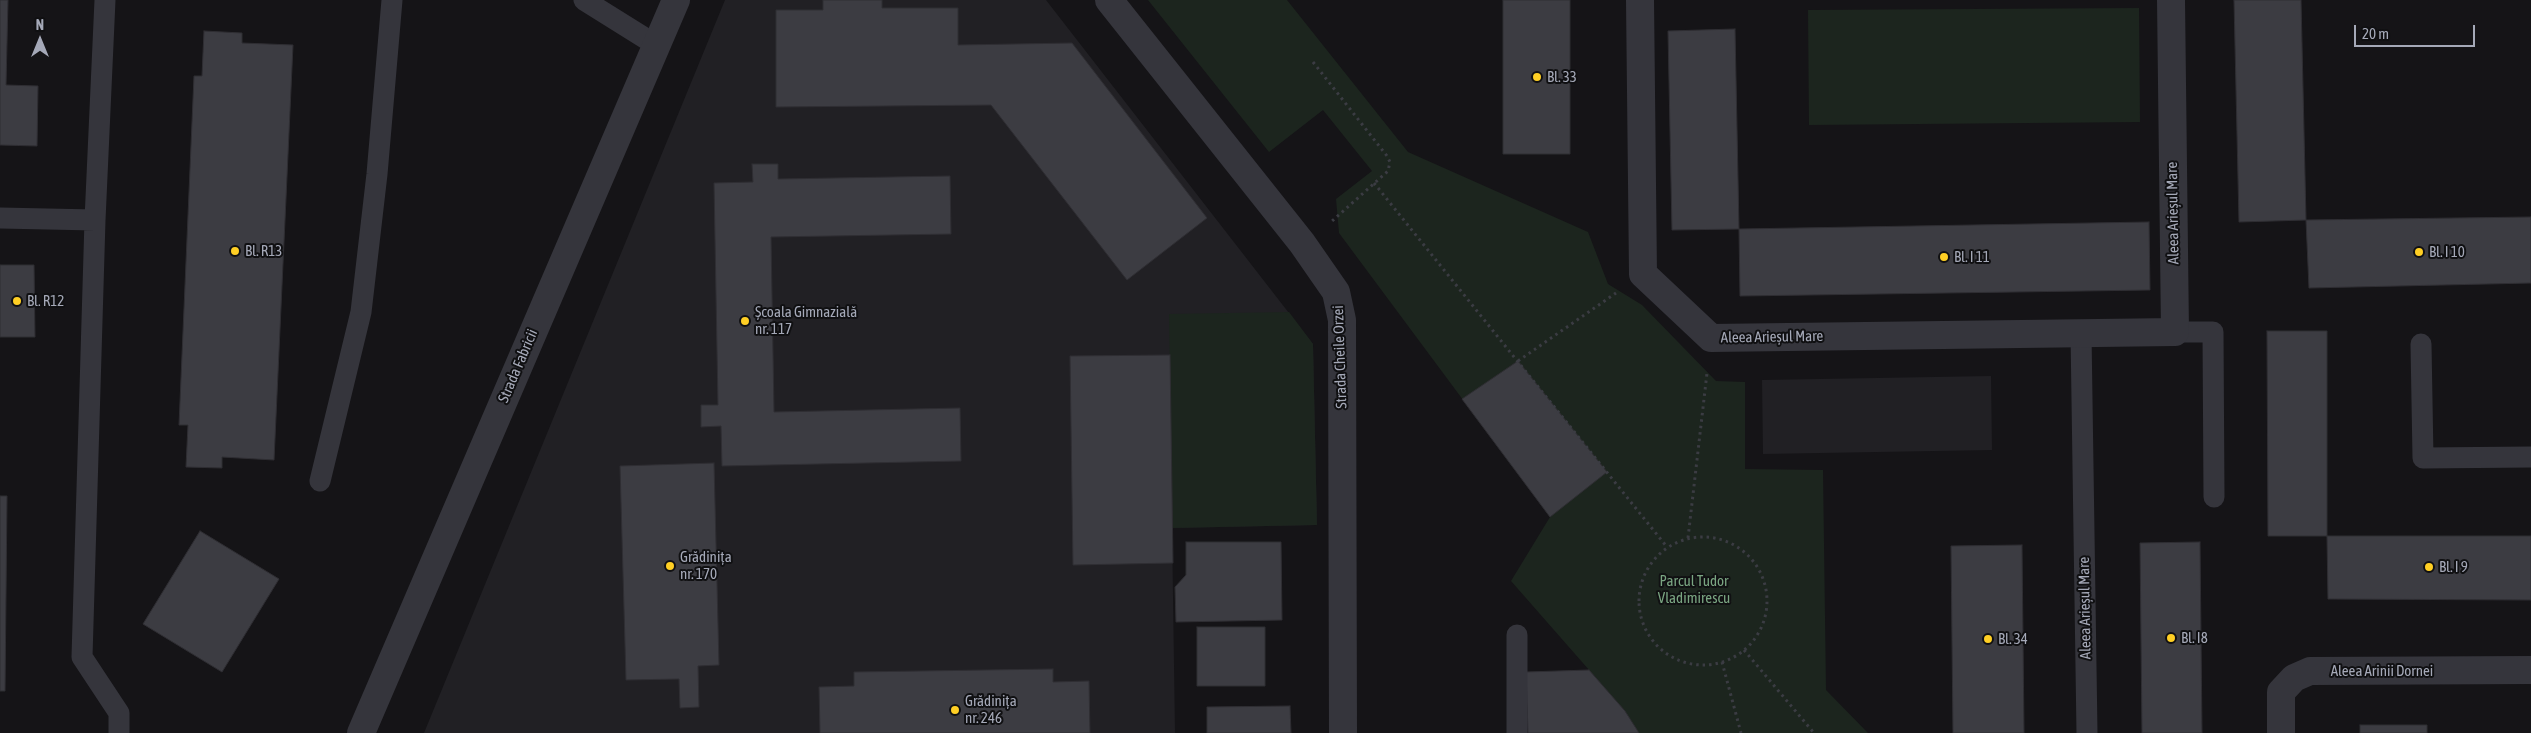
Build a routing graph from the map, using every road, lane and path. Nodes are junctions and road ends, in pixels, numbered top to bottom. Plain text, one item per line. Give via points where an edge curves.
1 (105, 0) edge
2 (392, 0) edge
3 (584, 0) edge
4 (676, 0) edge
5 (1109, 0) edge
6 (1640, 0) edge
7 (2171, 0) edge
8 (656, 45) junction
9 (1313, 62) dead end
10 (1374, 183) junction
11 (0, 218) edge
12 (95, 220) junction
13 (1302, 243) junction
14 (1643, 274) junction
15 (2175, 332) junction
16 (2081, 333) junction
17 (1711, 338) junction
18 (2421, 344) dead end
19 (1518, 361) junction
20 (2531, 457) edge
21 (320, 481) dead end
22 (2214, 497) dead end
23 (1688, 538) junction
24 (1667, 547) junction
25 (1517, 635) dead end
26 (1744, 650) junction
27 (1722, 662) junction
28 (2531, 670) edge
29 (119, 733) edge
30 (361, 733) edge
31 (1343, 733) edge
32 (1517, 733) edge
33 (1740, 733) edge
34 (1814, 733) edge
35 (2087, 733) edge
36 (2281, 733) edge

1 - 12 lane
2 - 21 lane via 361,312
3 - 8 lane
4 - 8 street, Strada Fabricii
5 - 13 street, Strada Cheile Orzei
6 - 14 street
7 - 15 street, Aleea Arieșul Mare
8 - 30 street, Strada Fabricii
9 - 10 path via 1387,156 1390,162 1388,171
10 - 13 path via 1338,217
10 - 19 path
11 - 12 lane
12 - 29 lane via 82,657 119,713
13 - 31 street, Strada Cheile Orzei via 1336,292 1342,320
14 - 17 street, Aleea Arieșul Mare
14 - 19 path
15 - 16 street, Aleea Arieșul Mare
15 - 22 lane via 2213,332
16 - 17 street, Aleea Arieșul Mare
16 - 35 lane, Aleea Arieșul Mare
17 - 23 path
18 - 20 lane via 2423,458
19 - 24 path
23 - 24 path
23 - 26 path via 1726,541 1742,550 1764,581 1768,600 1765,618 1757,636
24 - 27 path via 1652,561 1643,579 1639,599 1641,619 1664,652 1682,662 1702,665
25 - 32 lane
26 - 27 path
26 - 34 path
27 - 33 path
28 - 36 street, Aleea Arinii Dornei via 2310,671 2294,678 2281,692

